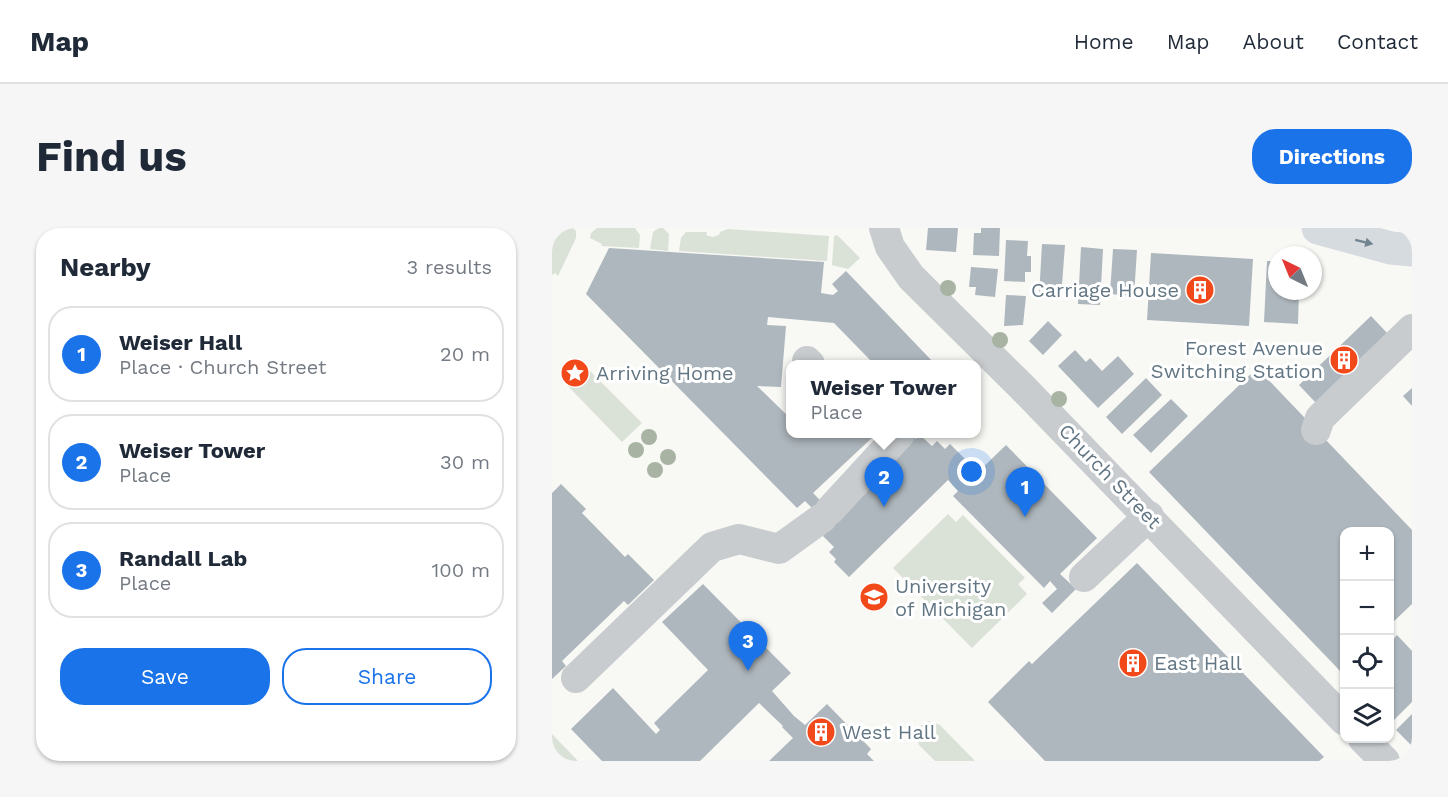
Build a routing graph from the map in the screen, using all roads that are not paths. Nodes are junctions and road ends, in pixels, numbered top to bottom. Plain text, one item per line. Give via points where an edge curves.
1 (884, 228) edge
2 (1318, 228) edge
3 (1412, 250) edge
4 (1412, 329) edge
5 (1315, 423) dead end
6 (887, 438) edge
7 (1149, 516) junction
8 (1084, 577) dead end
9 (576, 678) dead end
10 (1340, 716) edge
11 (1368, 743) edge
12 (1385, 761) edge

1 - 7 street, Church Street via 890,247 910,277
2 -> 3 main road
4 - 5 street
6 - 9 street via 826,514 779,549 739,539 712,547
7 - 8 street
7 - 10 street, Church Street
11 - 12 street

